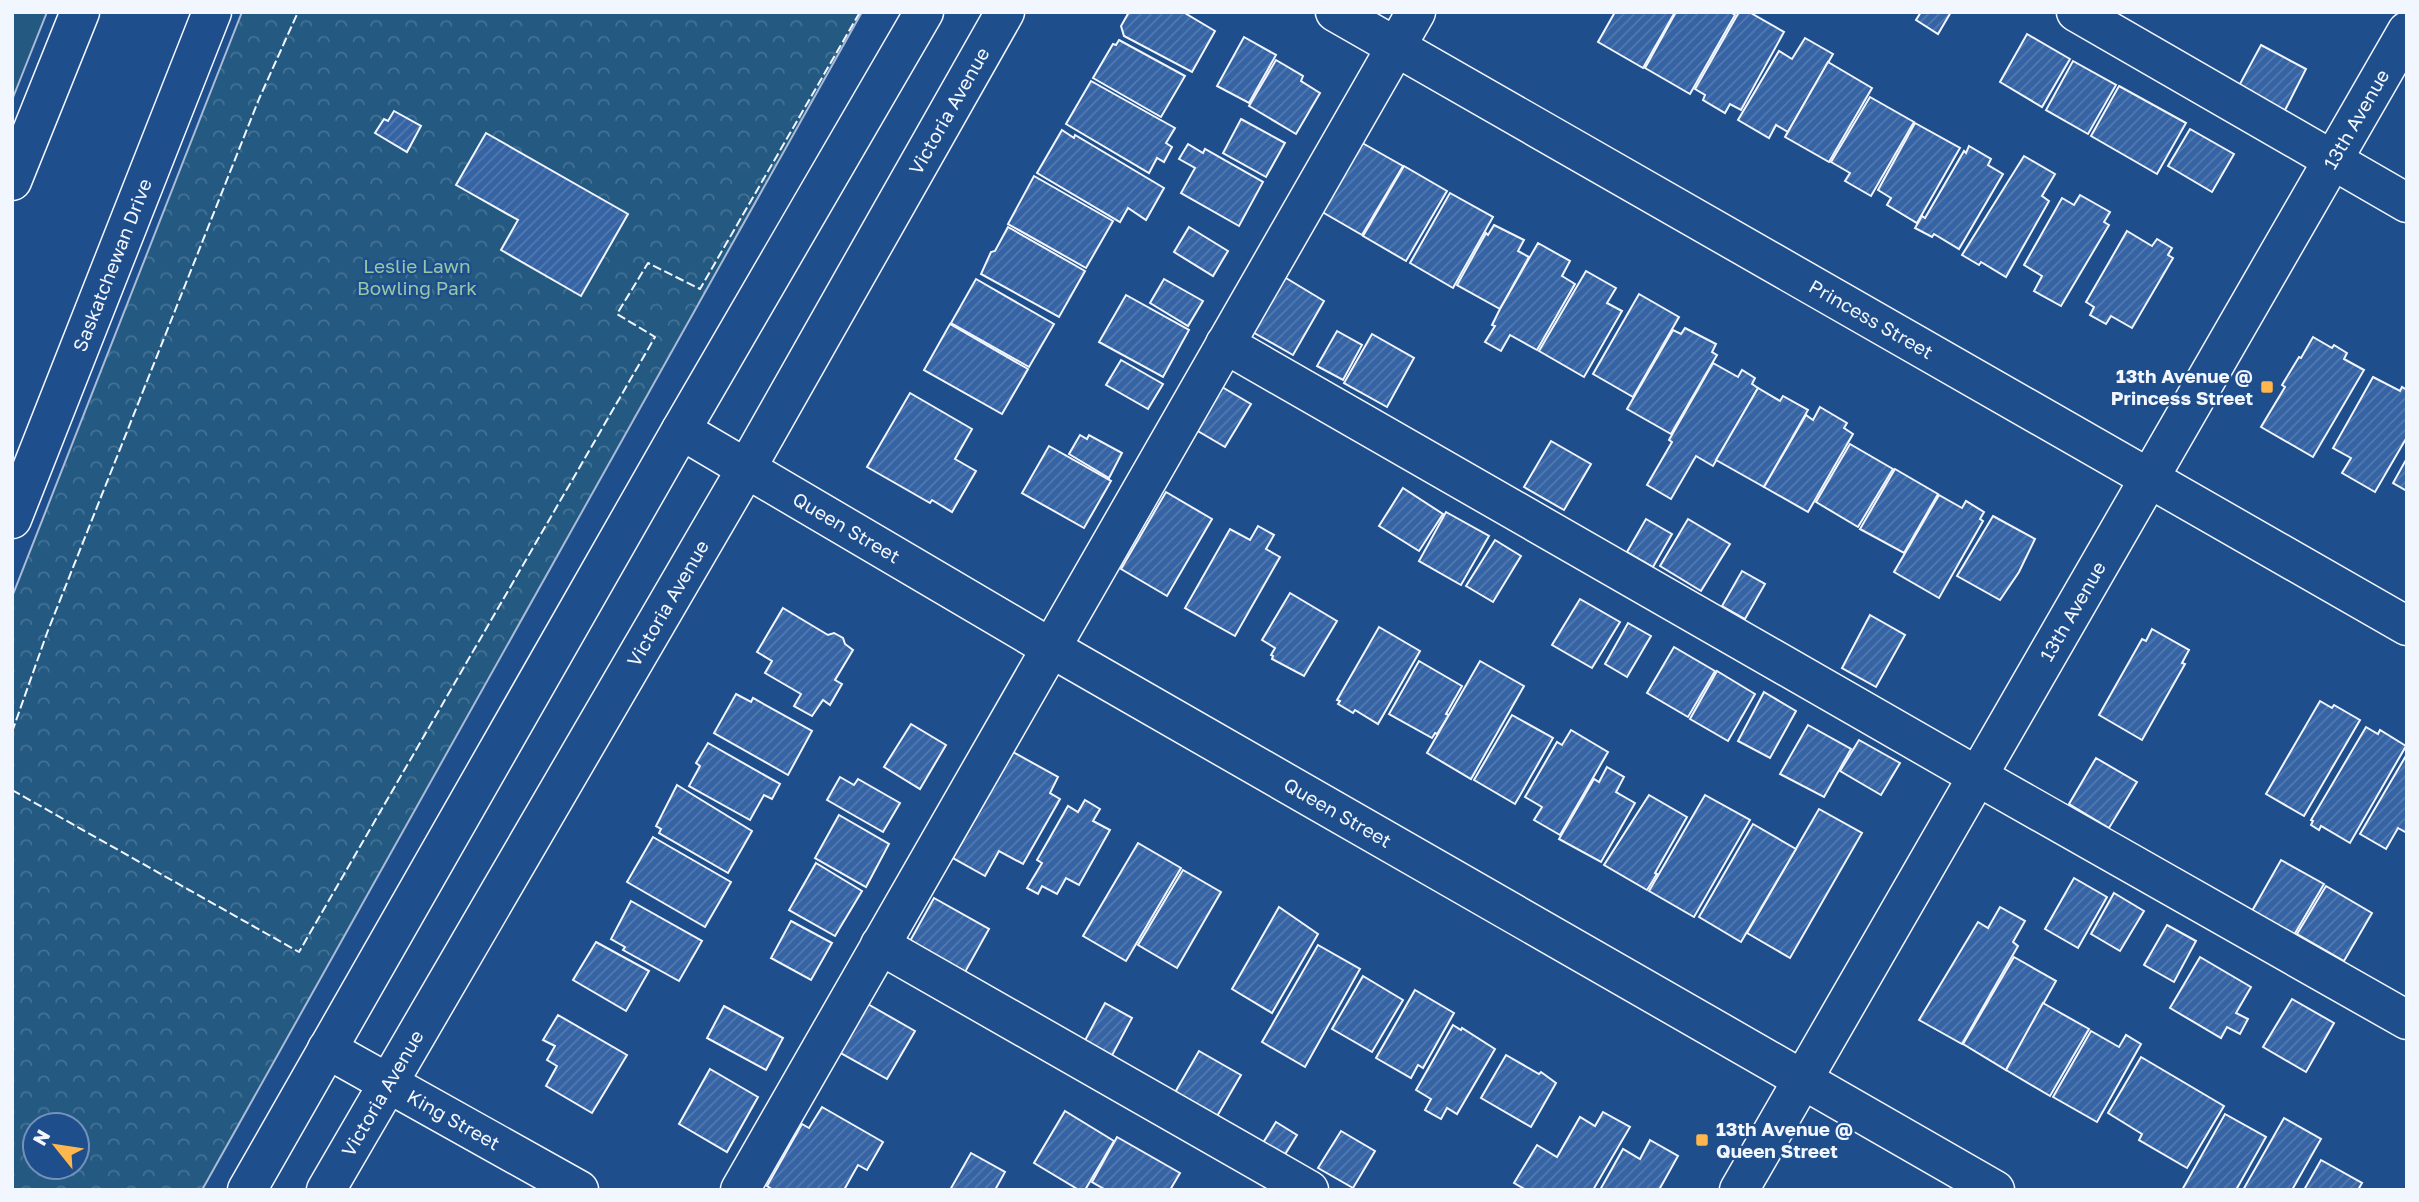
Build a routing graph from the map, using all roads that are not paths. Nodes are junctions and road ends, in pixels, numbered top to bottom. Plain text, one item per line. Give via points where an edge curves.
1 (79, 12) edge
2 (212, 12) edge
3 (924, 12) edge
4 (1005, 12) edge
5 (1335, 12) edge
6 (1416, 12) edge
7 (2076, 12) edge
8 (2407, 31) edge
9 (1396, 48) junction
10 (2332, 160) junction
11 (12, 181) edge
12 (2407, 203) edge
13 (1226, 344) junction
14 (681, 430) junction
15 (746, 469) junction
16 (2148, 480) junction
17 (12, 519) edge
18 (2407, 626) edge
19 (1051, 648) junction
20 (1977, 776) junction
21 (880, 945) junction
22 (2407, 1020) edge
23 (327, 1049) junction
24 (1804, 1078) junction
25 (387, 1083) junction
26 (247, 1190) edge
27 (326, 1190) edge
28 (579, 1190) edge
29 (740, 1190) edge
30 (1309, 1190) edge
31 (1740, 1190) edge
32 (1995, 1190) edge

1 - 11 street
2 - 17 street, Saskatchewan Drive
3 - 14 street
4 - 15 street, Victoria Avenue
5 - 9 street, Princess Street
6 - 9 street
7 - 10 street
8 - 10 street, 13th Avenue
9 - 13 street
9 - 16 street, Princess Street
10 - 12 street
10 - 16 street, 13th Avenue
13 - 19 street
13 - 20 street
14 - 15 street, Queen Street
14 - 23 street
15 - 19 street, Queen Street
15 - 25 street, Victoria Avenue
16 - 18 street, Princess Street
16 - 20 street, 13th Avenue
19 - 21 street
19 - 24 street, Queen Street
20 - 22 street
20 - 24 street, 13th Avenue
21 - 29 street
21 - 30 street
23 - 25 street, King Street
23 - 26 street
24 - 31 street, 13th Avenue
24 - 32 street, Queen Street
25 - 27 street, Victoria Avenue
25 - 28 street, King Street

